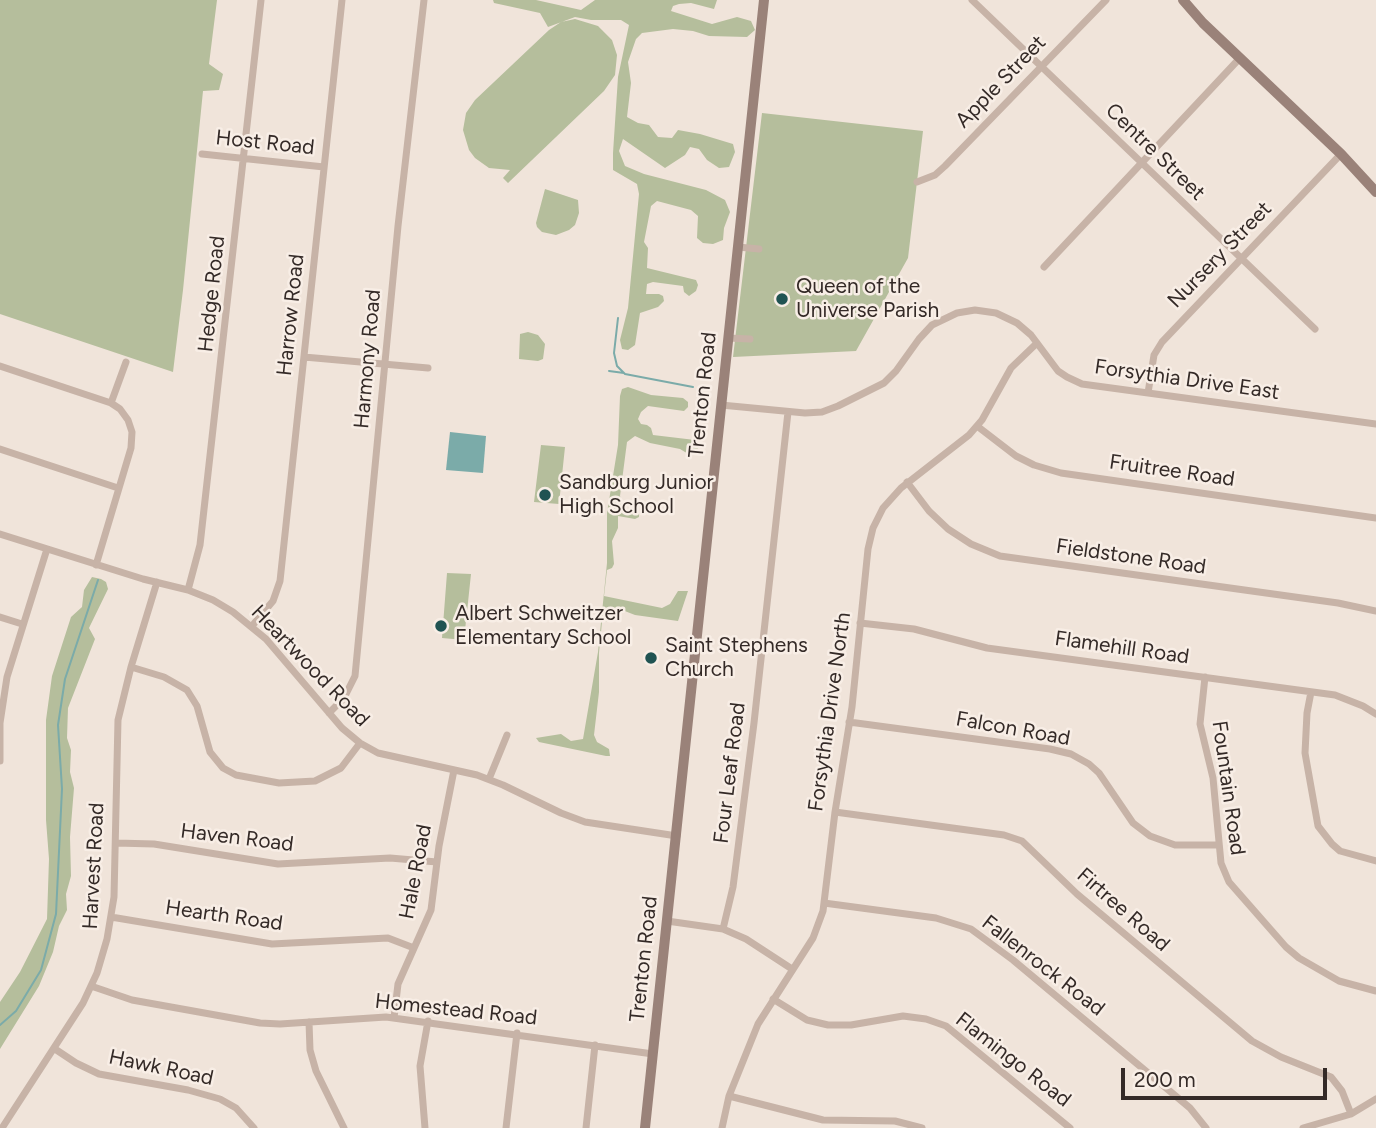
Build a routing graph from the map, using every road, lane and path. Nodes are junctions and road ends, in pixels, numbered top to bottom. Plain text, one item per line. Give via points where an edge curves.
1 (261, 0) edge
2 (342, 0) edge
3 (424, 0) edge
4 (764, 0) edge
5 (972, 0) edge
6 (1106, 0) edge
7 (1183, 0) edge
8 (1240, 59) junction
9 (1040, 66) junction
10 (202, 154) dead end
11 (1341, 154) junction
12 (244, 158) junction
13 (1140, 162) junction
14 (324, 167) junction
15 (917, 182) dead end
16 (1376, 192) edge
17 (738, 247) junction
18 (759, 249) dead end
19 (1240, 259) junction
20 (1044, 267) dead end
21 (1315, 329) dead end
22 (729, 338) junction
23 (750, 339) dead end
24 (1037, 343) junction
25 (304, 357) junction
26 (125, 362) dead end
27 (386, 364) junction
28 (0, 366) edge
29 (428, 368) dead end
30 (1148, 393) junction
31 (111, 403) junction
32 (722, 405) junction
33 (788, 412) junction
34 (1376, 424) edge
35 (977, 426) junction
36 (0, 449) edge
37 (907, 482) junction
38 (118, 488) junction
39 (1376, 518) edge
40 (0, 534) edge
41 (47, 549) junction
42 (96, 565) junction
43 (158, 582) junction
44 (188, 590) junction
45 (1376, 611) edge
46 (0, 617) edge
47 (860, 623) junction
48 (22, 624) junction
49 (252, 626) junction
50 (131, 667) junction
51 (1205, 677) junction
52 (1311, 692) junction
53 (2, 695) edge
54 (329, 713) junction
55 (1376, 714) edge
56 (849, 722) junction
57 (507, 735) dead end
58 (360, 743) junction
59 (0, 761) edge
60 (454, 770) junction
61 (489, 779) junction
62 (835, 812) junction
63 (677, 836) junction
64 (116, 843) junction
65 (1218, 845) junction
66 (1376, 861) edge
67 (437, 862) junction
68 (824, 903) junction
69 (111, 917) junction
70 (667, 921) junction
71 (723, 929) junction
72 (414, 948) junction
73 (792, 969) junction
74 (92, 986) junction
75 (1376, 991) edge
76 (773, 999) junction
77 (394, 1018) junction
78 (428, 1021) junction
79 (309, 1022) junction
80 (517, 1033) junction
81 (595, 1045) junction
82 (55, 1049) junction
83 (653, 1054) junction
84 (729, 1096) junction
85 (1376, 1099) edge
86 (1351, 1114) junction
87 (2, 1128) edge
88 (254, 1128) edge
89 (344, 1128) edge
90 (425, 1128) edge
91 (506, 1128) edge
92 (586, 1128) edge
93 (645, 1128) edge
94 (722, 1128) edge
95 (922, 1128) edge
96 (1070, 1128) edge
97 (1206, 1128) edge
98 (1303, 1128) edge

1 - 12 street, Hedge Road
2 - 14 street, Harrow Road
3 - 27 street, Harmony Road
4 - 17 main road, Trenton Road
5 - 9 street, Centre Street
6 - 9 street, Apple Street
7 - 8 main road
8 - 11 main road
8 - 13 street
9 - 13 street, Centre Street
9 - 15 street, Apple Street via 945,166
10 - 12 street, Host Road
11 - 16 main road
11 - 19 street, Nursery Street
12 - 14 street, Host Road
12 - 44 street, Hedge Road via 200,545
13 - 19 street, Centre Street
13 - 20 street
14 - 25 street, Harrow Road
17 - 18 street
17 - 22 main road, Trenton Road
19 - 21 street, Centre Street
19 - 30 street, Nursery Street via 1156,349
22 - 23 street
22 - 32 main road, Trenton Road
24 - 30 street, Forsythia Drive East via 1058,371 1073,380
24 - 33 street, Forsythia Drive East via 1017,323 996,313 957,313 932,325 896,371 872,390 822,412
24 - 35 street, Forsythia Drive North via 1011,368
25 - 27 street
25 - 49 street, Harrow Road via 280,581 273,601
26 - 31 street
27 - 29 street
27 - 54 street, Harmony Road via 355,676 344,698
28 - 31 street
30 - 34 street, Forsythia Drive East
31 - 38 street via 124,413 132,432
32 - 33 street, Forsythia Drive East
32 - 63 main road, Trenton Road
33 - 71 street, Four Leaf Road via 754,723 733,887
35 - 37 street, Forsythia Drive North
35 - 39 street, Fruitree Road via 1016,456 1053,471
36 - 38 street
37 - 45 street, Fieldstone Road via 948,529 1000,556
37 - 47 street, Forsythia Drive North via 890,498 873,528
38 - 42 street
40 - 41 street, Heartwood Road
41 - 42 street, Heartwood Road
41 - 48 street
42 - 43 street, Heartwood Road
43 - 44 street, Heartwood Road
43 - 50 street, Harvest Road
44 - 49 street, Heartwood Road via 214,600
46 - 48 street
47 - 51 street, Flamehill Road via 914,629 987,648
47 - 56 street, Forsythia Drive North
48 - 53 street
49 - 54 street, Heartwood Road
50 - 58 street via 187,690 197,706 210,752 236,775 279,783 315,782 341,768
50 - 64 street, Harvest Road via 117,725
51 - 52 street, Flamehill Road
51 - 65 street, Fountain Road via 1200,724 1213,778
52 - 55 street, Flamehill Road via 1348,699
52 - 66 street via 1305,753 1318,825 1340,851
53 - 59 street
54 - 58 street, Heartwood Road
56 - 62 street, Forsythia Drive North
56 - 65 street, Falcon Road via 1072,754 1099,773 1133,822 1150,836 1175,845
57 - 61 street
58 - 60 street, Heartwood Road via 389,756
60 - 61 street, Heartwood Road
60 - 67 street, Hale Road
61 - 63 street, Heartwood Road via 571,817
62 - 68 street, Forsythia Drive North
62 - 86 street, Firtree Road via 1022,841 1077,894 1252,1041 1331,1077
63 - 70 main road, Trenton Road
64 - 67 street, Haven Road via 155,844 278,864 390,858
64 - 69 street, Harvest Road
65 - 75 street, Fountain Road via 1224,872 1236,893 1286,947 1321,972
67 - 72 street, Hale Road via 431,910
68 - 73 street, Forsythia Drive North via 813,938
68 - 97 street, Fallenrock Road via 936,918 971,929 1190,1108
69 - 72 street, Hearth Road via 272,944 388,938
69 - 74 street, Harvest Road
70 - 71 street
70 - 83 main road, Trenton Road
71 - 73 street
72 - 77 street, Hale Road via 398,984
73 - 76 street, Forsythia Drive North
74 - 79 street, Homestead Road via 132,1000 260,1023
74 - 82 street, Harvest Road
76 - 84 street, Forsythia Drive North
76 - 96 street, Flamingo Road via 807,1020 828,1025 903,1016 946,1026
77 - 78 street, Homestead Road
77 - 79 street, Homestead Road
78 - 80 street, Homestead Road
78 - 90 street via 420,1066
79 - 89 street via 316,1071
80 - 81 street, Homestead Road
80 - 91 street
81 - 83 street, Homestead Road
81 - 92 street
82 - 87 street, Harvest Road
82 - 88 street, Hawk Road via 99,1073 219,1099 236,1108
83 - 93 main road, Trenton Road
84 - 94 street, Forsythia Drive North
84 - 95 street via 823,1120 895,1121
85 - 86 street
86 - 98 street

